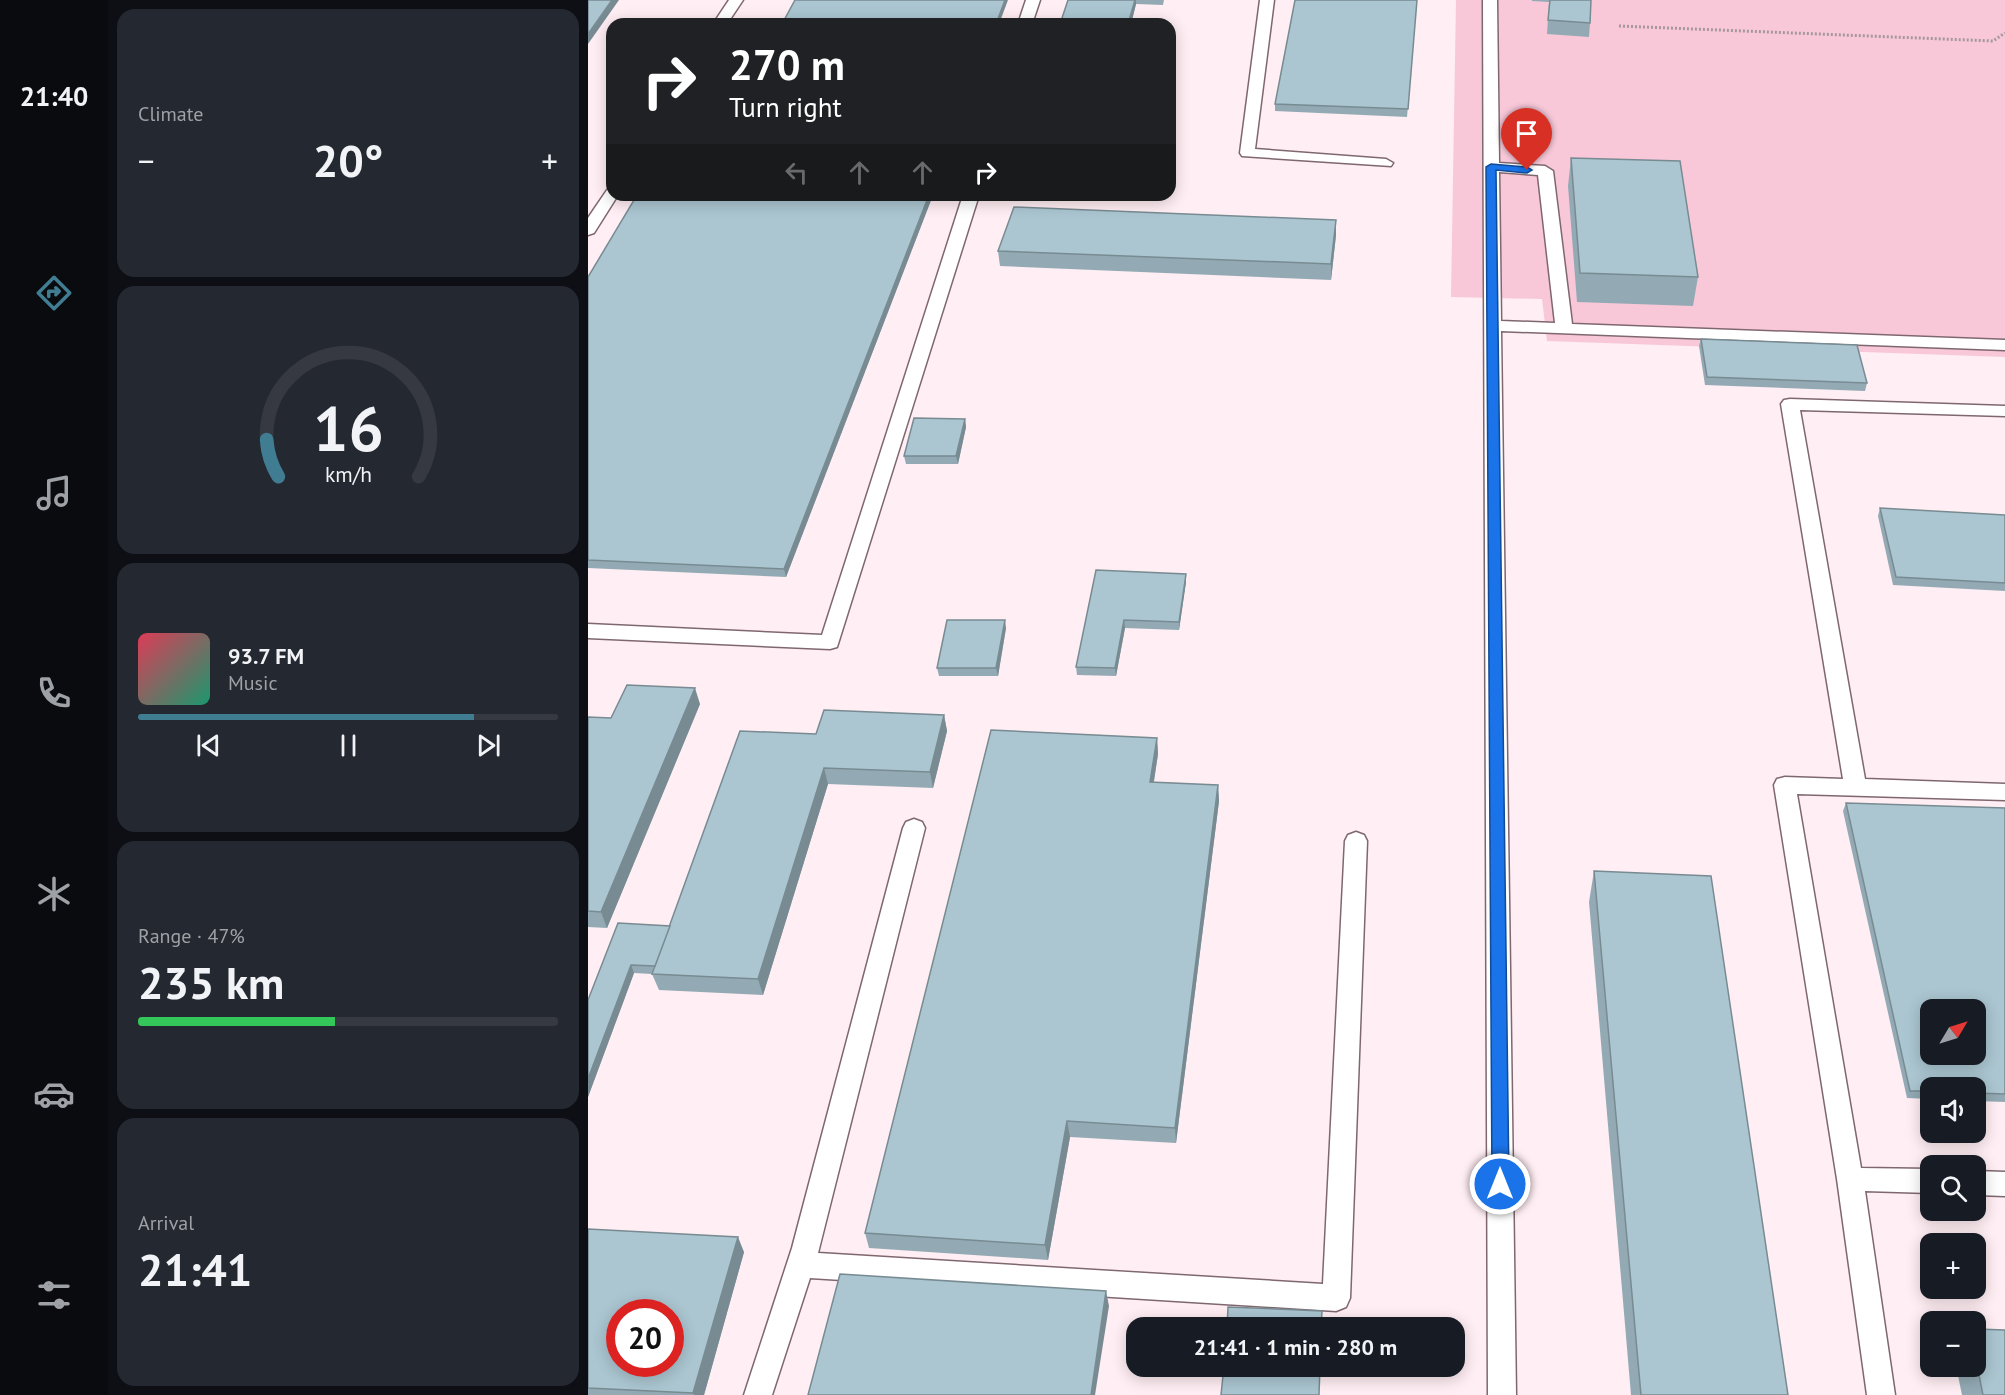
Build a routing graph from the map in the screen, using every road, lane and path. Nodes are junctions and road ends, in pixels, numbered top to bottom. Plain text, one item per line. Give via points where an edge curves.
1 (736, 0) edge
2 (1033, 0) edge
3 (1267, 0) edge
4 (1490, 0) edge
5 (724, 18) edge
6 (1027, 18) edge
7 (1619, 26) dead end
8 (2005, 33) edge
9 (1386, 163) dead end
10 (1491, 167) junction
11 (607, 201) edge
12 (969, 201) edge
13 (588, 230) edge
14 (1493, 326) junction
15 (1564, 328) junction
16 (2005, 345) edge
17 (2005, 411) edge
18 (588, 631) edge
19 (1855, 787) junction
20 (2005, 792) edge
21 (914, 828) dead end
22 (1356, 841) dead end
23 (1850, 1179) junction
24 (1920, 1182) edge
25 (1986, 1183) edge
26 (2005, 1184) edge
27 (800, 1265) junction
28 (758, 1395) edge
29 (1502, 1395) edge
30 (1881, 1395) edge

1 - 5 lane
2 - 6 lane
3 - 9 lane via 1247,153
4 - 10 lane
7 - 8 path via 1993,42
10 - 14 lane
10 - 15 lane via 1545,171
11 - 13 lane
12 - 18 lane via 830,642
14 - 15 lane
14 - 29 lane
15 - 16 lane
17 - 19 lane via 1790,404
19 - 20 lane
19 - 23 lane via 1785,785
21 - 27 lane
22 - 27 lane via 1336,1298
23 - 24 lane
23 - 30 lane
25 - 26 lane
27 - 28 lane

